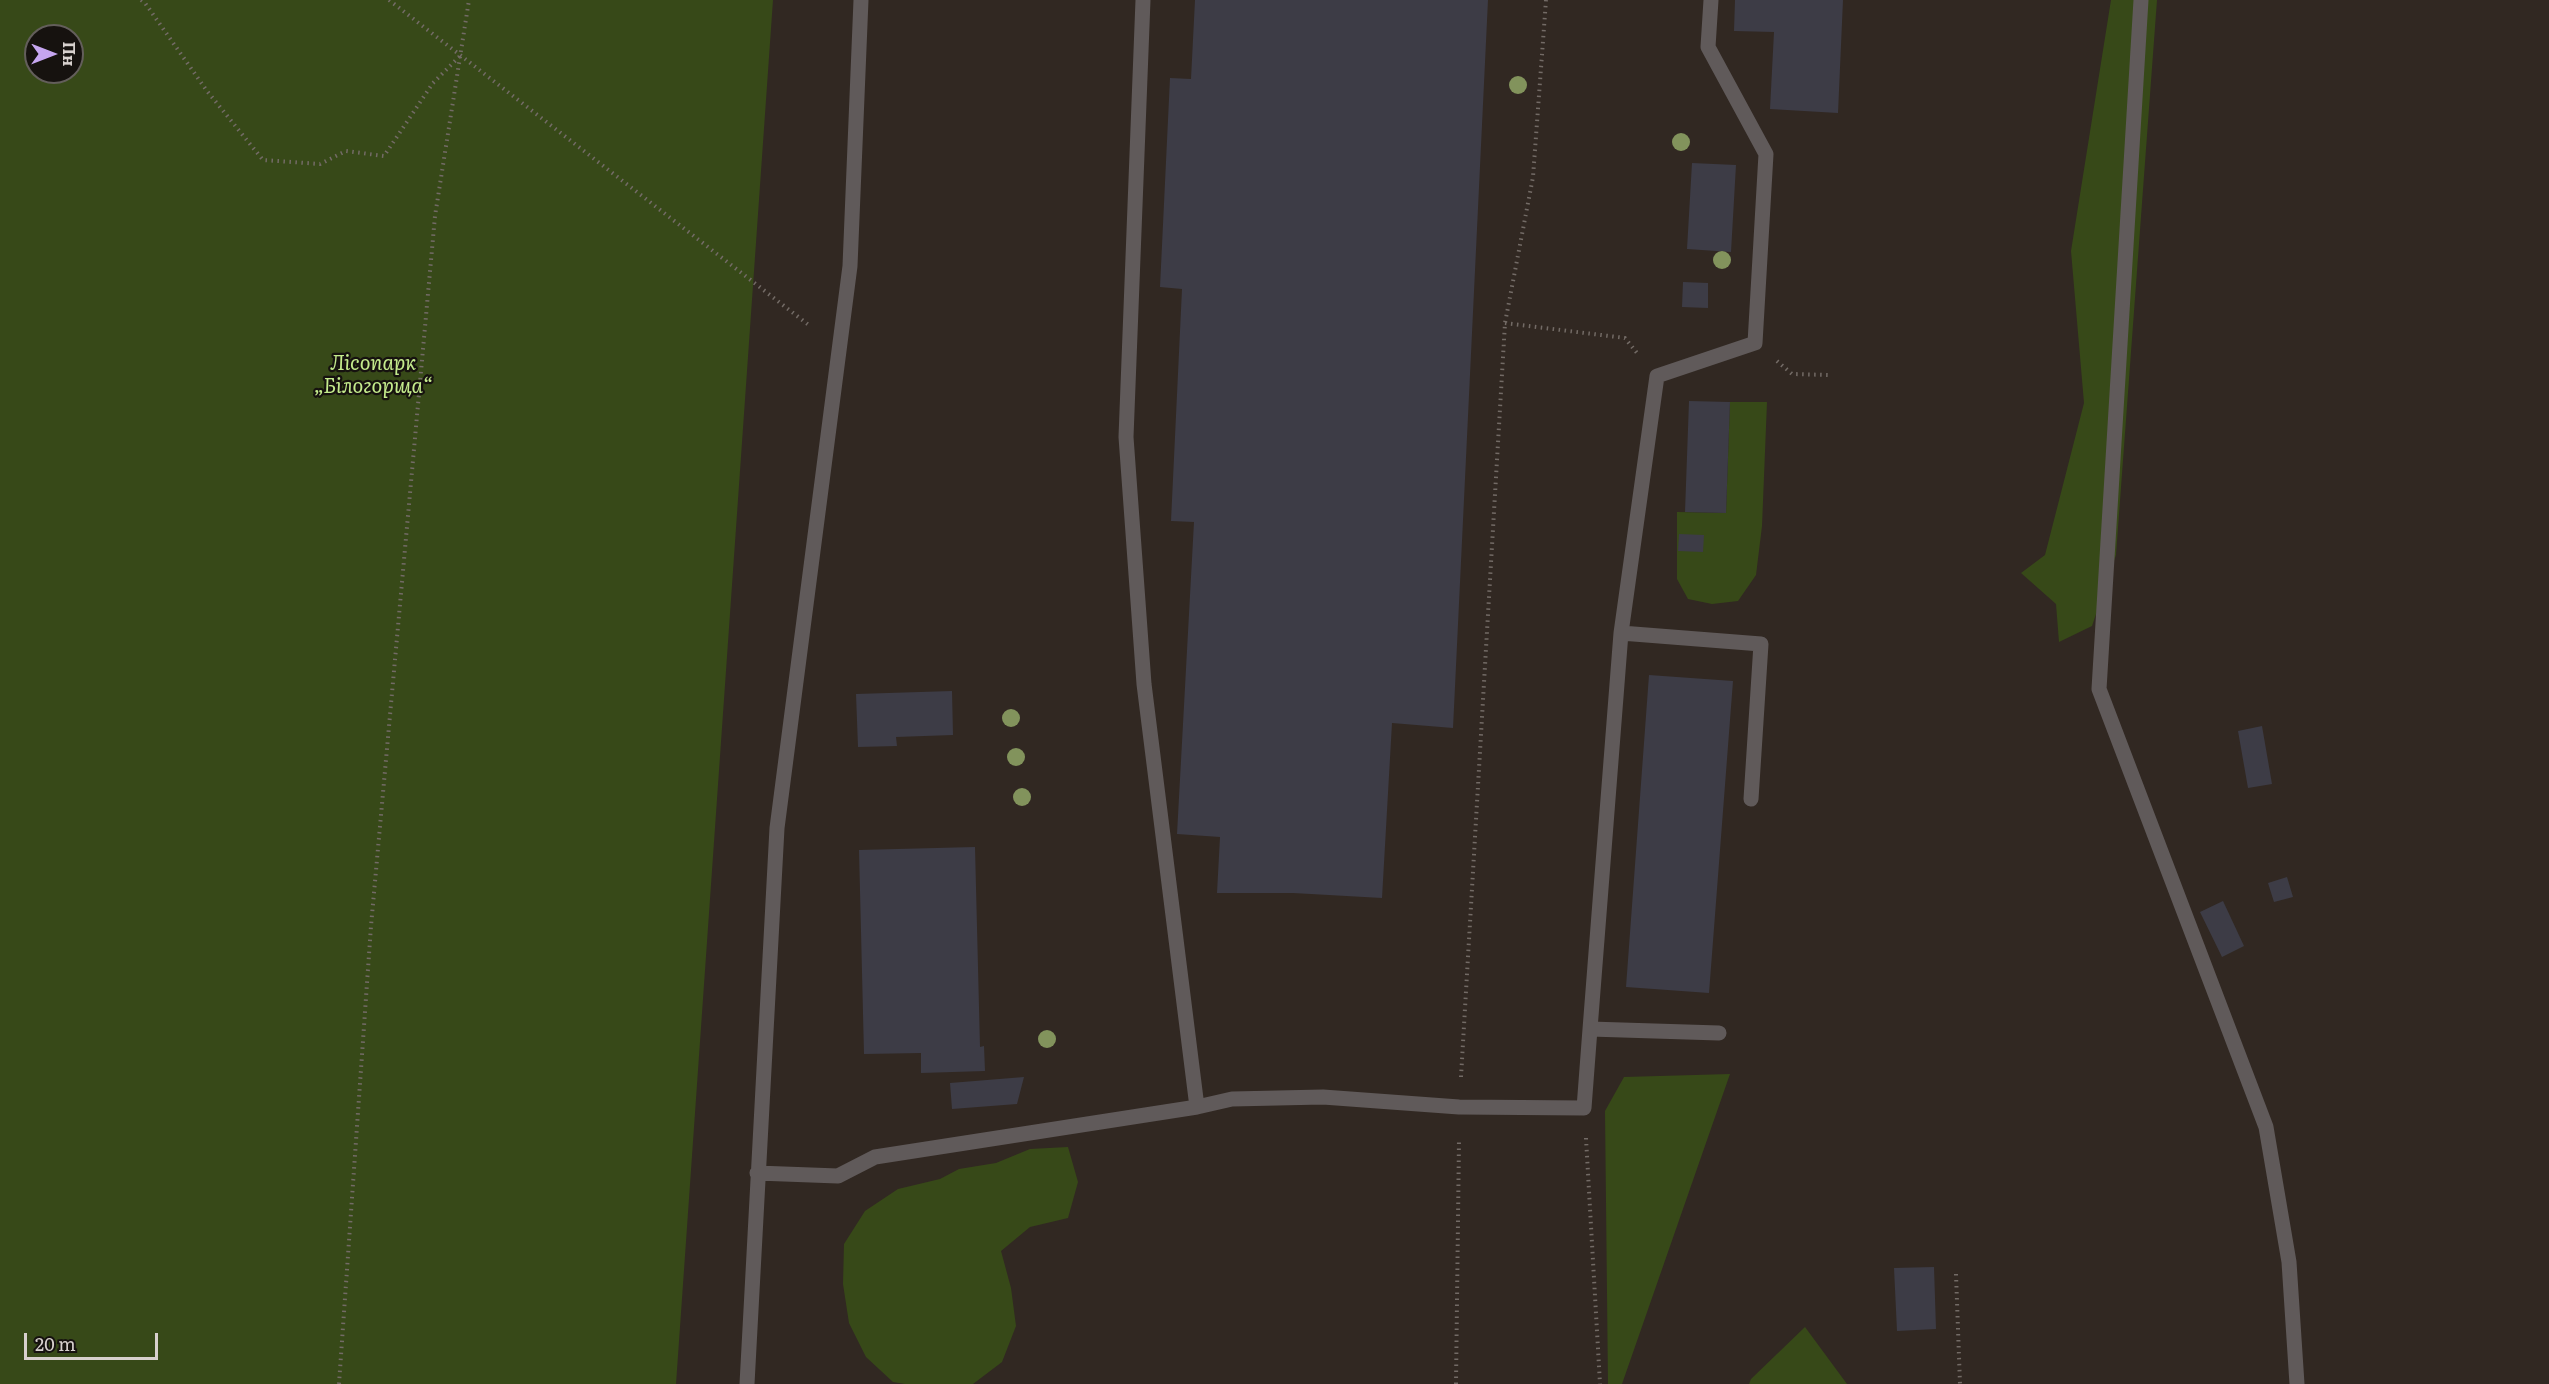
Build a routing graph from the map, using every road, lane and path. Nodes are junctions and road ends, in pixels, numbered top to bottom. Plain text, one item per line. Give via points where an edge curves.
1 (141, 0) edge
2 (389, 0) edge
3 (469, 0) edge
4 (861, 0) edge
5 (1143, 0) edge
6 (1546, 0) edge
7 (1711, 0) edge
8 (2141, 0) edge
9 (461, 56) junction
10 (1505, 323) junction
11 (1755, 343) junction
12 (839, 349) junction
13 (1829, 375) dead end
14 (1656, 376) junction
15 (1621, 633) junction
16 (1751, 799) dead end
17 (1590, 1029) junction
18 (1719, 1033) dead end
19 (1197, 1107) junction
20 (1459, 1107) junction
21 (1584, 1108) junction
22 (757, 1173) junction
23 (1956, 1274) dead end
24 (339, 1384) edge
25 (747, 1384) edge
26 (1456, 1384) edge
27 (1600, 1384) edge
28 (1960, 1384) edge
29 (2297, 1384) edge

1 - 9 path via 263,160 321,164 346,151 384,156 432,83
2 - 9 path
3 - 9 path
4 - 12 lane via 850,266
5 - 19 lane via 1126,437 1144,684
6 - 10 path via 1533,177
7 - 11 lane via 1708,47 1766,154
8 - 29 lane via 2099,689 2266,1127 2289,1262
9 - 12 path
9 - 24 path via 435,216 371,926
10 - 14 path via 1625,338
10 - 20 path
11 - 13 path via 1792,374
11 - 14 lane
12 - 22 lane via 777,828
14 - 15 lane
15 - 16 lane via 1761,644
15 - 17 lane
17 - 18 lane
17 - 21 lane
19 - 20 lane via 1232,1099 1323,1097
19 - 22 lane via 875,1157 838,1176
20 - 21 lane
20 - 26 path
21 - 27 path
22 - 25 lane
23 - 28 path

